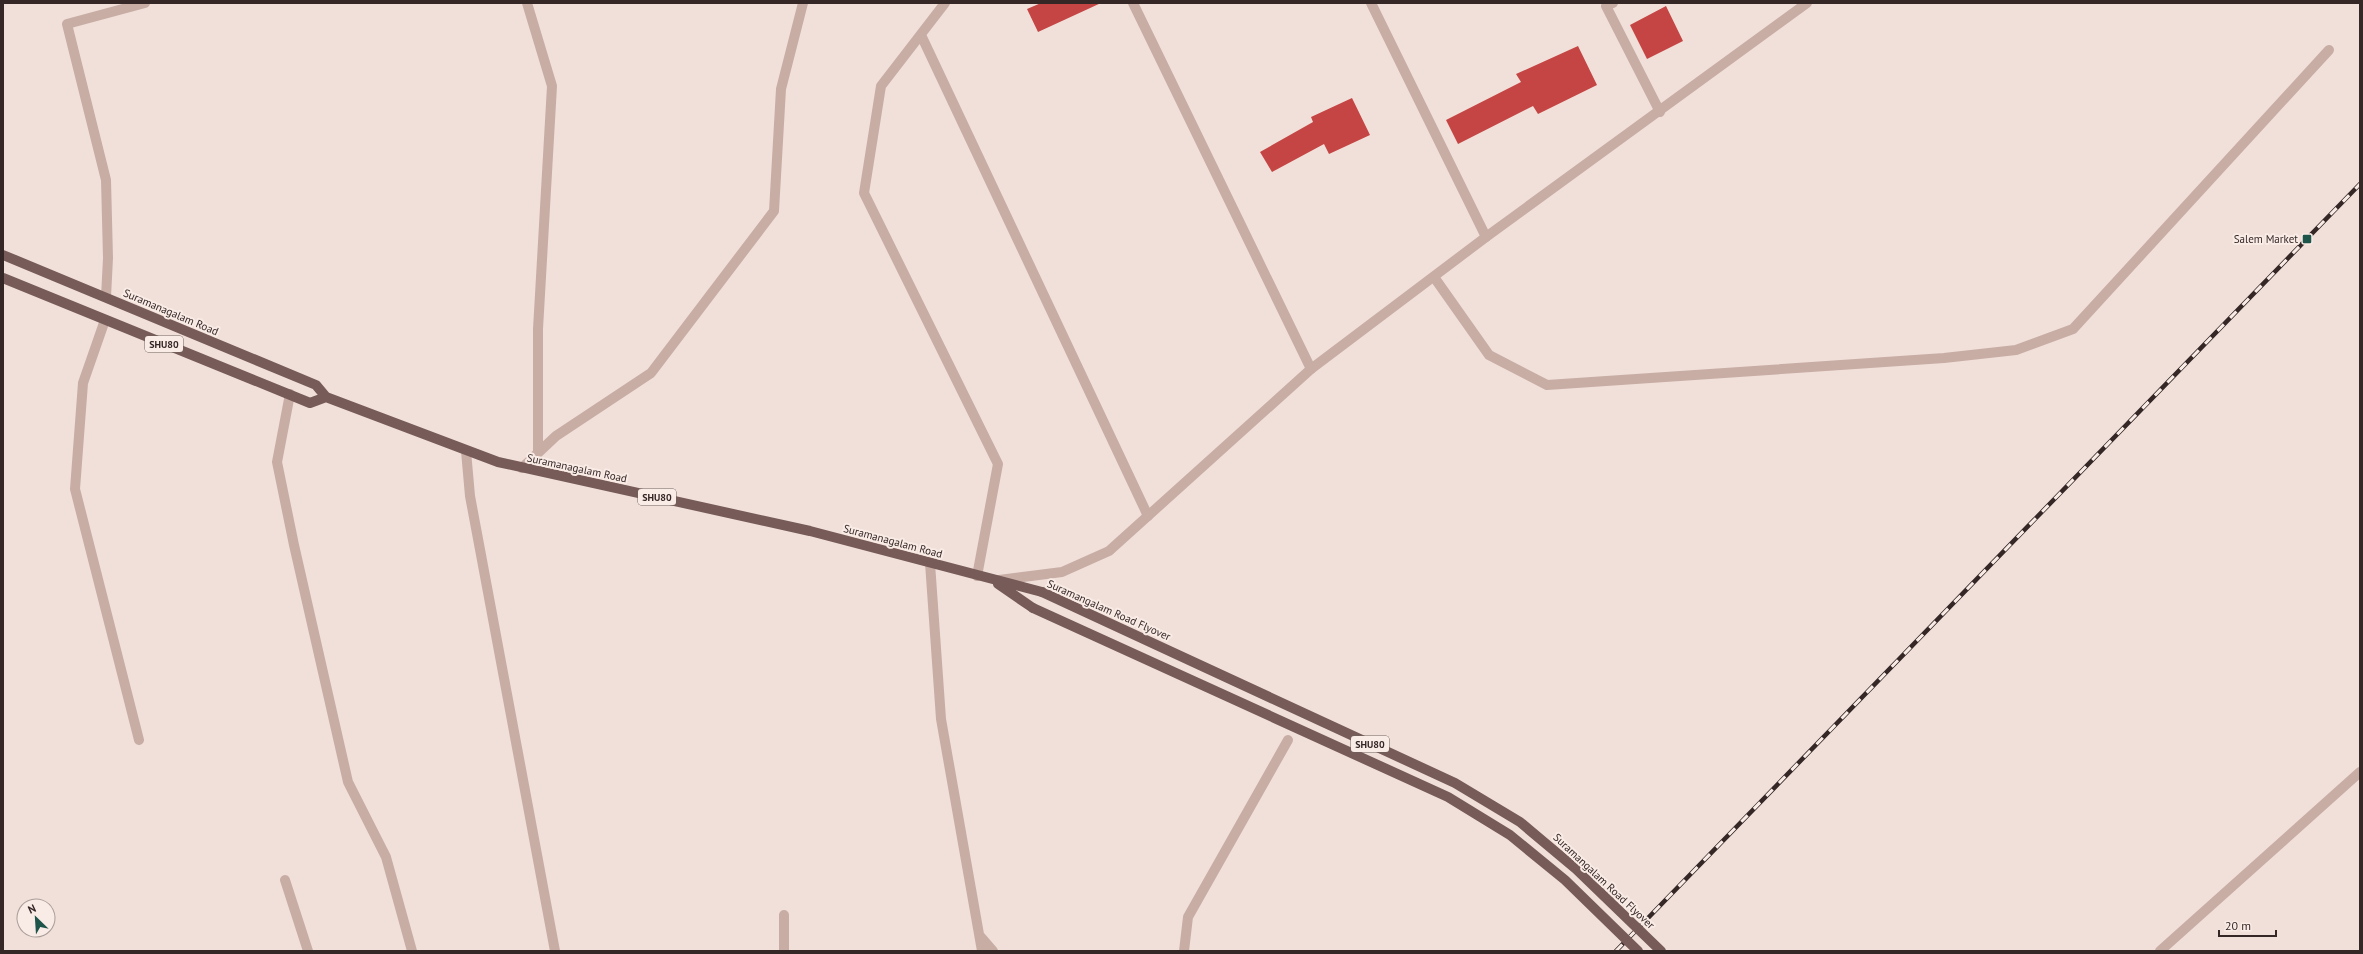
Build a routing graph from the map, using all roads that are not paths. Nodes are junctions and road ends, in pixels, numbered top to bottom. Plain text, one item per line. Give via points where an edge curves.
1 (145, 3) edge
2 (527, 3) edge
3 (803, 3) edge
4 (945, 3) edge
5 (1133, 3) edge
6 (1371, 3) edge
7 (1807, 3) edge
8 (1607, 4) edge
9 (920, 35) junction
10 (2329, 50) dead end
11 (1660, 112) junction
12 (1486, 237) junction
13 (3, 255) edge
14 (1434, 277) junction
15 (3, 278) edge
16 (106, 297) junction
17 (105, 320) junction
18 (1311, 369) junction
19 (290, 394) junction
20 (326, 397) junction
21 (466, 451) junction
22 (538, 453) junction
23 (522, 468) junction
24 (1148, 516) junction
25 (930, 563) junction
26 (977, 576) junction
27 (993, 581) junction
28 (139, 740) dead end
29 (1288, 740) dead end
30 (2360, 772) edge
31 (285, 880) dead end
32 (784, 915) dead end
33 (980, 936) junction
34 (308, 951) edge
35 (412, 951) edge
36 (555, 951) edge
37 (784, 951) edge
38 (982, 951) edge
39 (993, 951) edge
40 (1184, 951) edge
41 (1638, 951) edge
42 (1661, 951) edge
43 (2160, 951) edge

1 - 16 street via 67,24 106,180
2 - 22 street via 552,86 538,329
3 - 22 street via 780,89 774,211 651,373 556,436
4 - 9 street
5 - 18 street
6 - 12 street
7 - 11 street
8 - 11 street
9 - 24 street
9 - 26 street via 881,86 864,193 998,464
10 - 14 street via 2073,329 2016,350 1944,358 1546,385 1489,355
11 - 12 street
12 - 14 street
13 - 16 main road, Suramanagalam Road / SHU80
14 - 18 street
15 - 17 main road, SHU80
16 - 20 main road, Suramanagalam Road / SHU80 via 316,385
17 - 19 main road, SHU80
17 - 28 street via 83,383 75,489
18 - 24 street
19 - 20 main road, SHU80 via 310,402
19 - 35 street via 277,462 294,545 348,782 386,857
20 - 21 main road, Suramanagalam Road / SHU80
21 - 23 main road, Suramanagalam Road / SHU80
21 - 36 street via 470,496
22 - 23 street
23 - 25 main road, Suramanagalam Road / SHU80 via 810,531
24 - 27 street via 1109,551 1062,572
25 - 26 main road, Suramanagalam Road / SHU80
25 - 33 street via 941,719
26 - 27 main road, Suramanagalam Road / SHU80
27 - 41 main road, SHU80, bridge via 1033,608 1448,797 1510,835 1565,880
27 - 42 main road, Suramangalam Road Flyover / SHU80, bridge via 1042,592 1455,783 1520,822 1576,869
29 - 40 street via 1188,917
30 - 43 street
31 - 34 street
32 - 37 street
33 - 38 street
33 - 39 street

